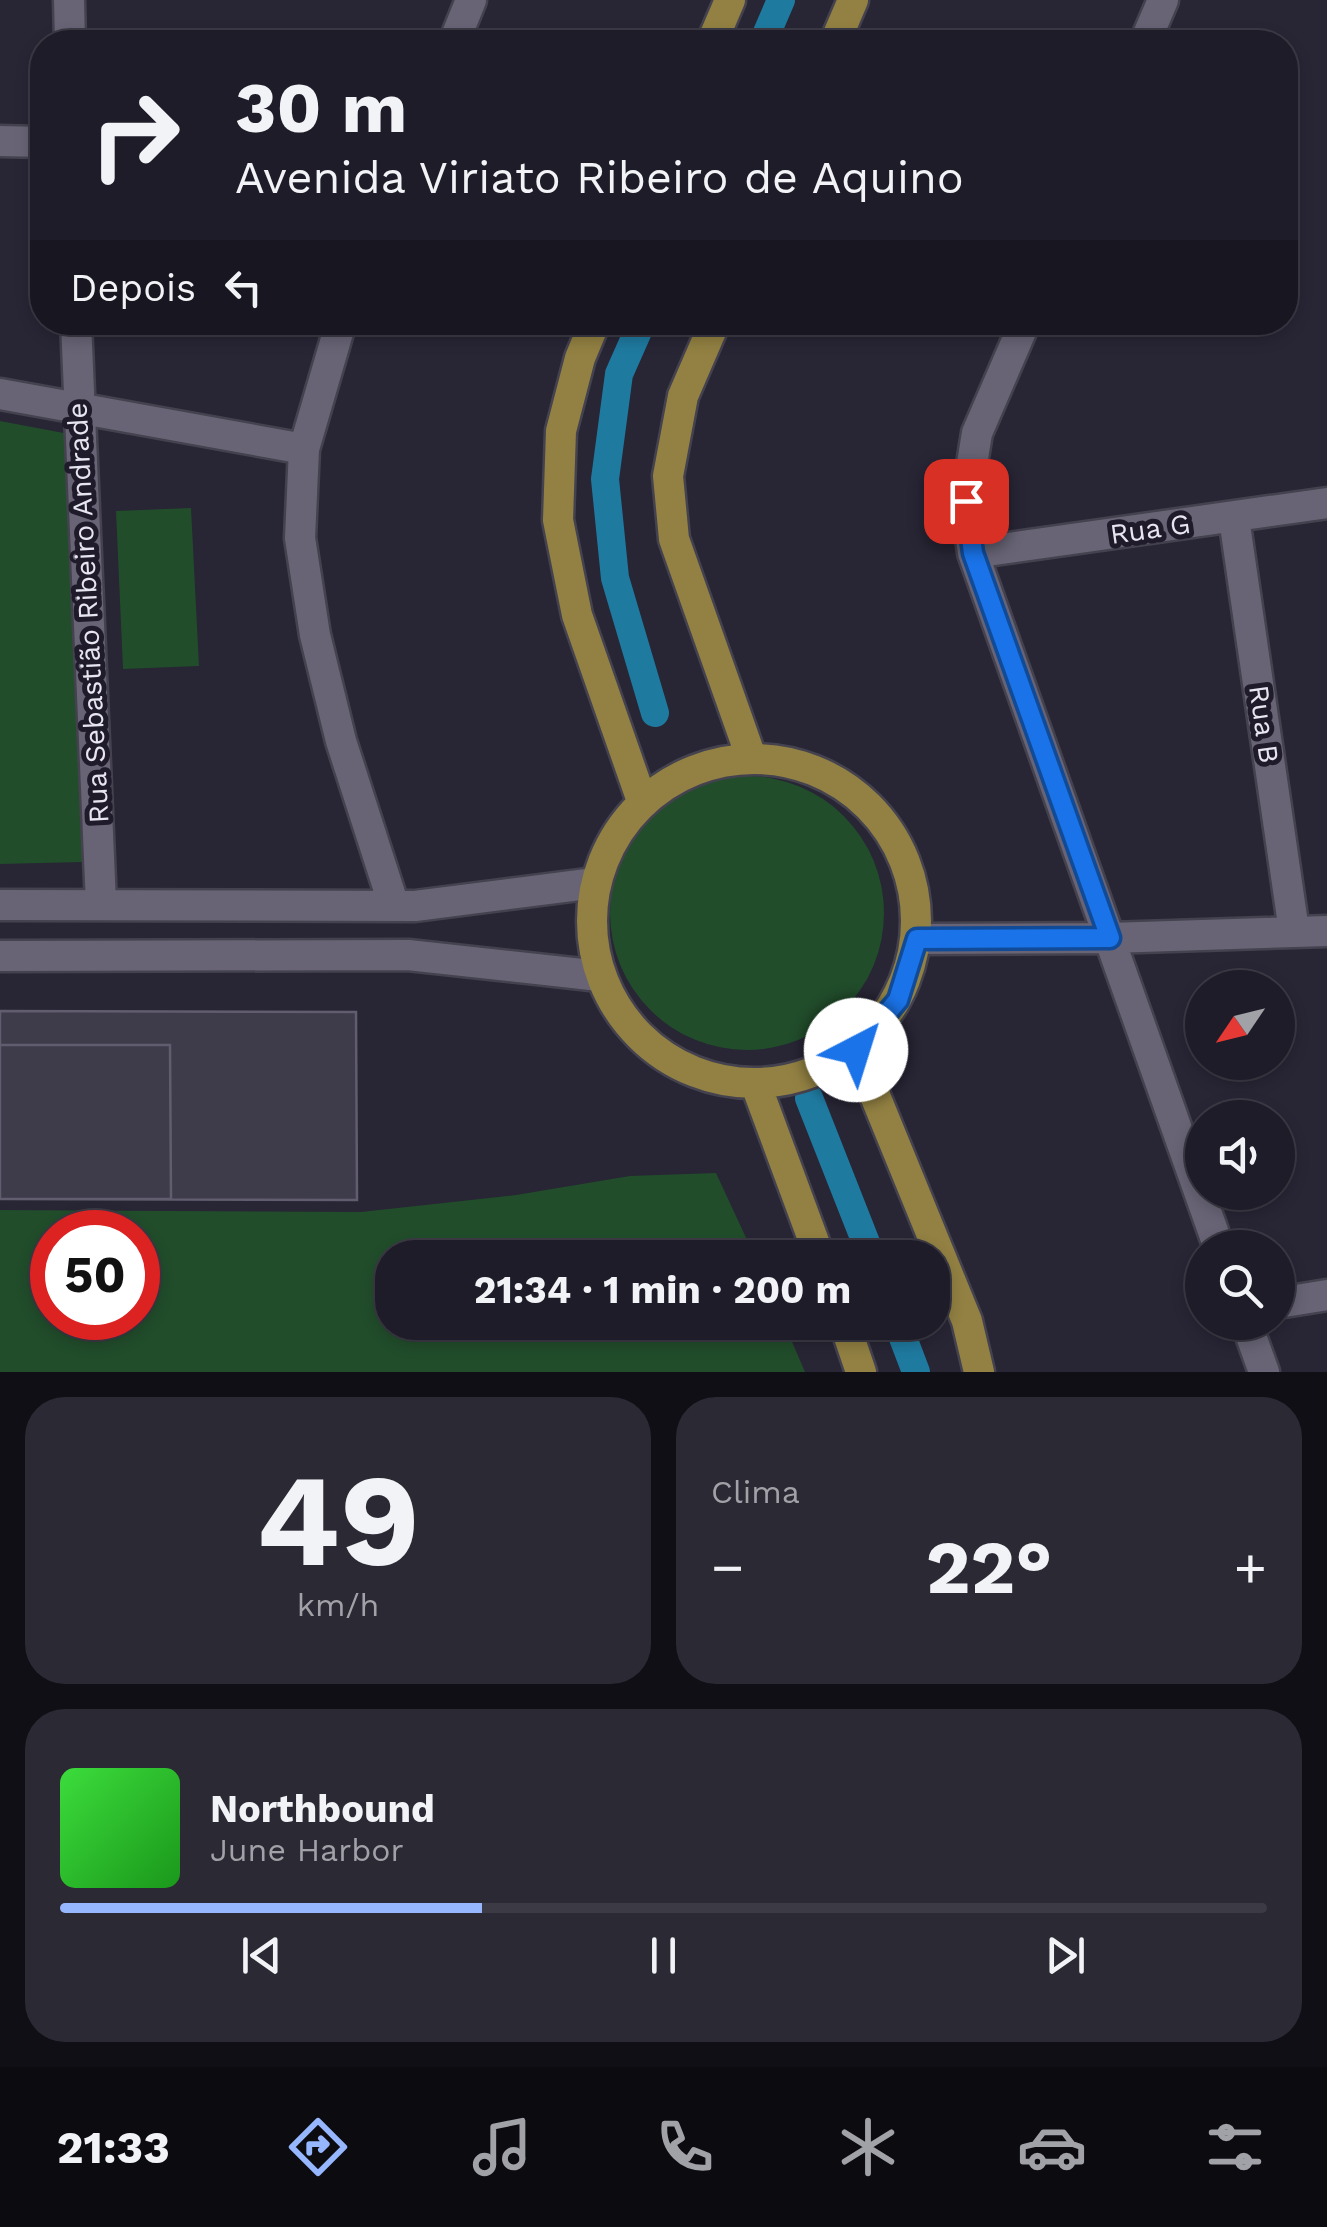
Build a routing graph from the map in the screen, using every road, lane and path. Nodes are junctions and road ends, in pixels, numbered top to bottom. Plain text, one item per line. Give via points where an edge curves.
1 (69, 0) edge
2 (471, 0) edge
3 (730, 0) edge
4 (853, 0) edge
5 (1163, 0) edge
6 (70, 30) edge
7 (459, 30) edge
8 (717, 30) edge
9 (840, 30) edge
10 (1149, 30) edge
11 (0, 141) edge
12 (30, 142) edge
13 (76, 335) edge
14 (337, 335) edge
15 (589, 335) edge
16 (709, 335) edge
17 (1018, 335) edge
18 (0, 394) edge
19 (78, 407) junction
20 (304, 450) junction
21 (1327, 503) edge
22 (1234, 518) junction
23 (973, 553) junction
24 (751, 757) junction
25 (642, 801) junction
26 (595, 883) junction
27 (101, 904) junction
28 (0, 906) edge
29 (394, 906) junction
30 (1294, 931) junction
31 (1327, 931) edge
32 (1110, 938) junction
33 (917, 939) junction
34 (0, 956) edge
35 (600, 976) junction
36 (856, 1050) junction
37 (756, 1085) junction
38 (1213, 1230) edge
39 (813, 1240) edge
40 (1327, 1295) edge
41 (1295, 1300) edge
42 (850, 1340) edge
43 (1252, 1340) edge
44 (861, 1372) edge
45 (979, 1372) edge
46 (1264, 1372) edge

1 - 6 street
2 - 7 street
3 - 8 main road
4 - 9 main road
5 - 10 street
11 - 12 street
13 - 19 street, Rua Sebastião Ribeiro Andrade
14 - 20 street
15 - 25 main road via 561,431 558,520 577,615
16 - 24 main road via 683,396 668,476 674,539
17 - 23 street via 977,433 966,501
18 - 19 street
19 - 20 street
19 - 27 street, Rua Sebastião Ribeiro Andrade
20 - 29 street via 300,538 315,636
21 - 22 street, Rua G
22 - 23 street, Rua G
22 - 30 street, Rua B
23 - 32 street
24 - 25 main road via 712,762
24 - 33 main road via 797,764 839,782 874,811 906,864
25 - 26 main road via 613,838
26 - 29 street
26 - 35 main road via 591,930
27 - 28 street
27 - 29 street
30 - 31 street
30 - 32 street
32 - 33 street
32 - 38 street
33 - 36 main road via 898,1000
34 - 35 street via 408,955
35 - 37 main road via 625,1021 661,1056 706,1078
36 - 37 main road via 810,1075
36 - 45 main road via 967,1321
37 - 39 main road
40 - 41 street
42 - 44 main road
43 - 46 street

